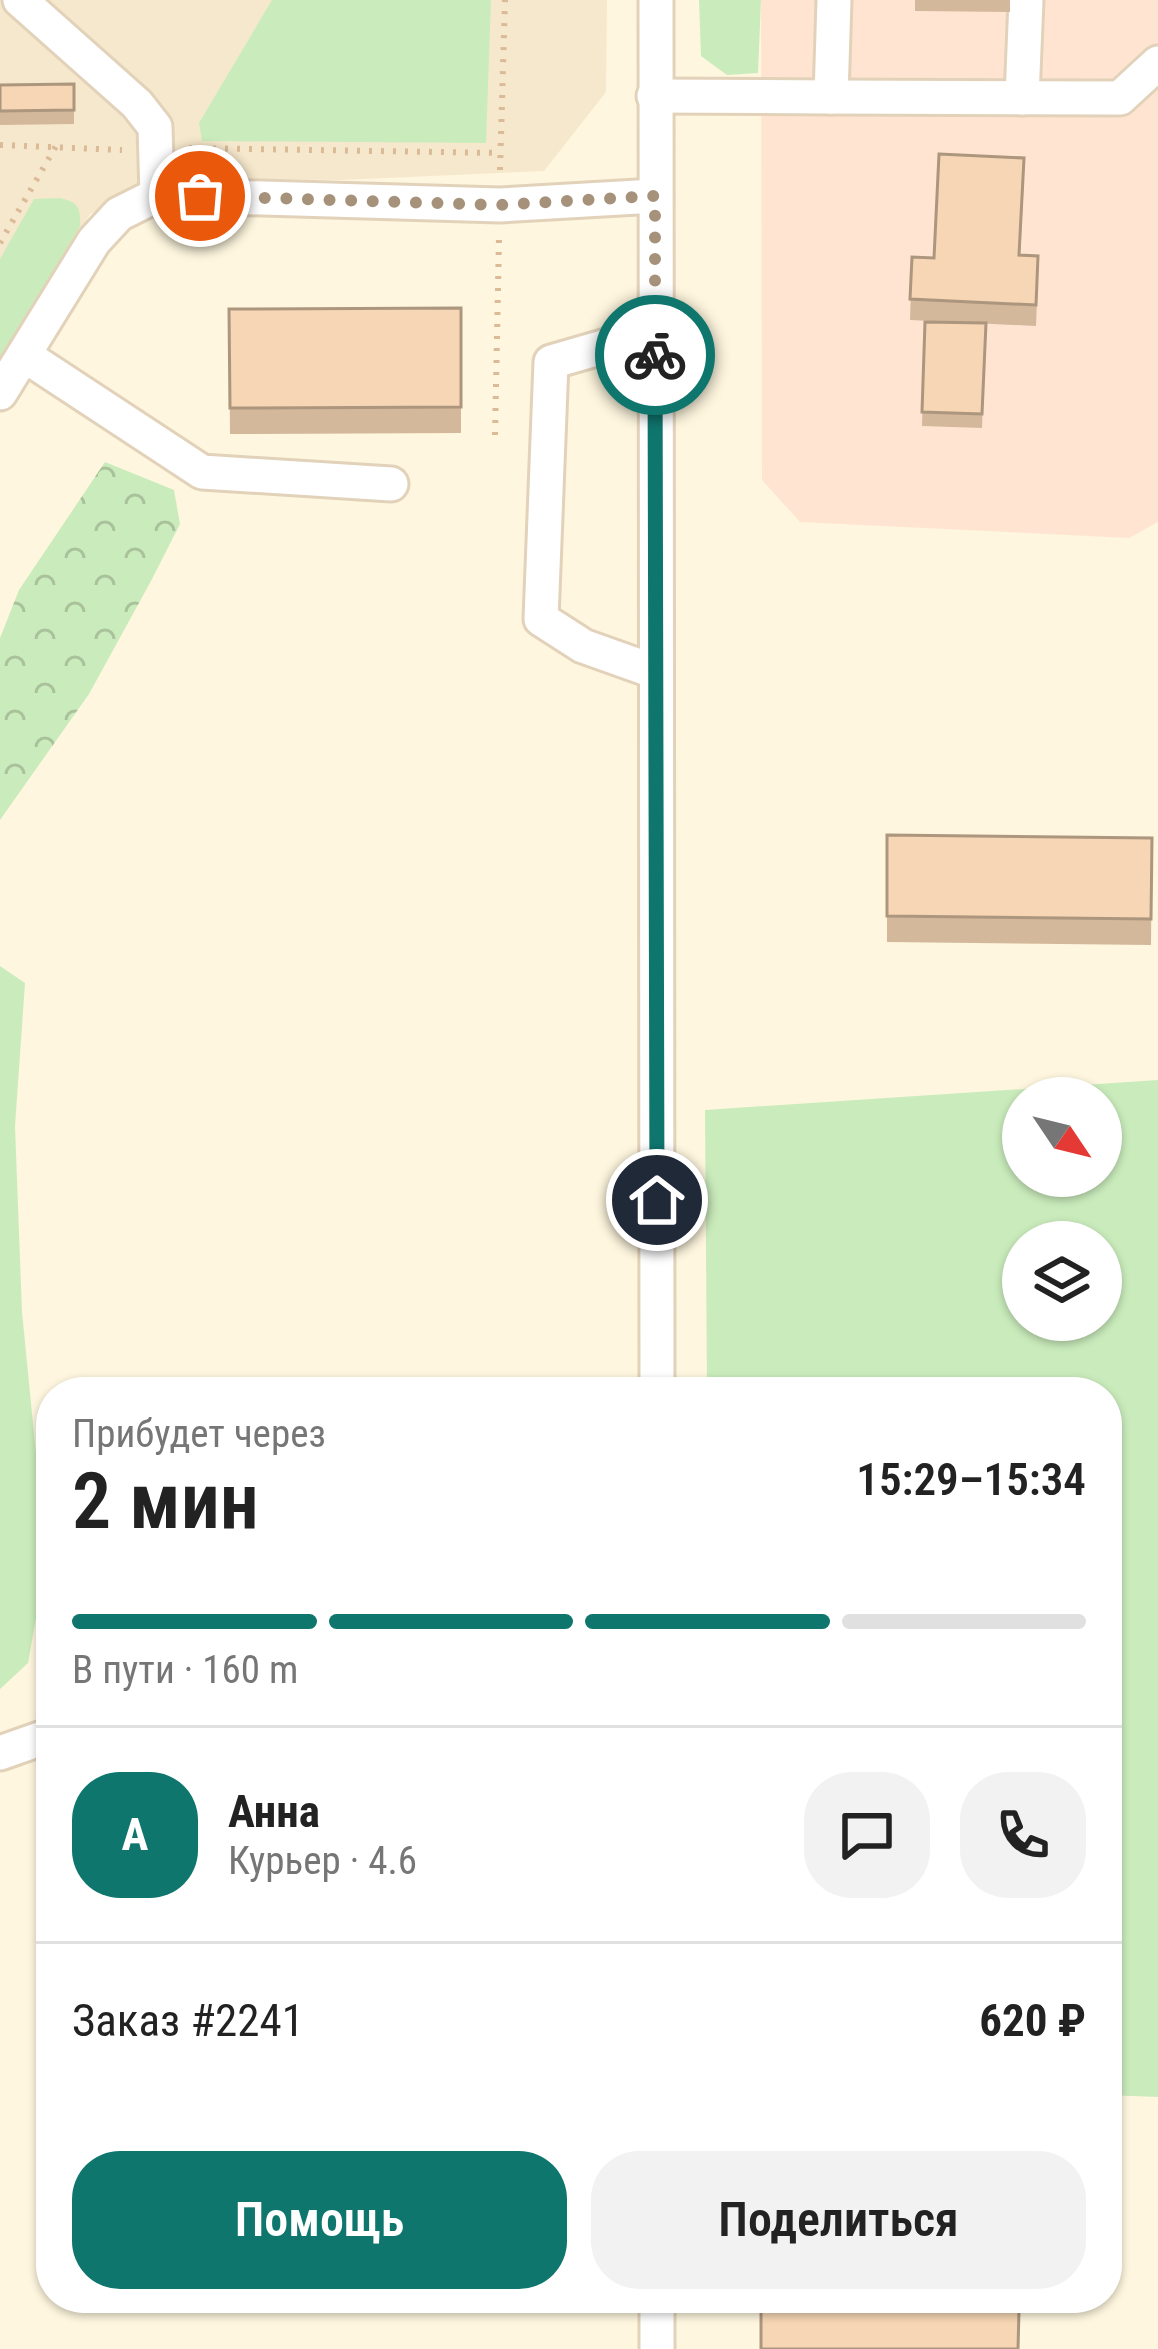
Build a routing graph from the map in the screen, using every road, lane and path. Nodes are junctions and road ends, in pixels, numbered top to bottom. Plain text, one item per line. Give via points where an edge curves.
1 (20, 0) edge
2 (656, 0) edge
3 (834, 0) edge
4 (1026, 0) edge
5 (1158, 63) edge
6 (654, 96) junction
7 (831, 97) junction
8 (1022, 98) junction
9 (0, 145) edge
10 (56, 146) junction
11 (159, 148) junction
12 (500, 153) dead end
13 (158, 195) junction
14 (655, 196) junction
15 (0, 243) edge
16 (655, 332) junction
17 (23, 355) junction
18 (0, 393) edge
19 (391, 484) dead end
20 (656, 672) junction
21 (657, 1377) edge
22 (36, 1740) edge
23 (0, 1753) edge
24 (658, 2313) edge
25 (658, 2349) edge

1 - 11 street via 137,104
2 - 6 street
3 - 7 street
4 - 8 street
5 - 8 street via 1120,98
6 - 7 street
6 - 14 street
7 - 8 street
9 - 10 path
10 - 11 path
10 - 15 path
11 - 12 path
11 - 13 street
13 - 14 street via 500,205
13 - 17 street via 119,214 94,241
14 - 16 street
16 - 20 street
16 - 20 street via 551,362 541,619 583,646
17 - 18 street
17 - 19 street via 202,472
20 - 21 street
22 - 23 street
24 - 25 street

